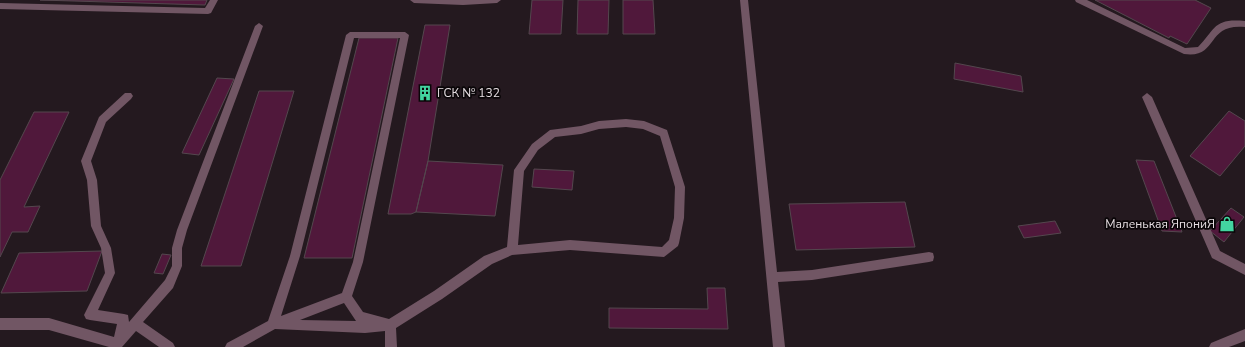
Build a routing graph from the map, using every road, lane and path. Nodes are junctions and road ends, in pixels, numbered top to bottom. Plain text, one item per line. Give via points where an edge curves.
1 (214, 0) edge
2 (414, 0) edge
3 (497, 0) edge
4 (744, 0) edge
5 (1079, 0) edge
6 (0, 6) edge
7 (1245, 24) edge
8 (259, 26) dead end
9 (128, 96) dead end
10 (1147, 97) dead end
11 (512, 250) junction
12 (929, 257) dead end
13 (1245, 270) edge
14 (771, 277) junction
15 (346, 297) junction
16 (135, 323) junction
17 (0, 324) edge
18 (272, 325) junction
19 (390, 325) junction
20 (1245, 335) edge
21 (117, 345) edge
22 (170, 347) edge
23 (231, 347) edge
24 (390, 347) edge
25 (779, 347) edge
26 (1215, 347) edge

1 - 6 street via 208,11
2 - 3 street
4 - 14 street
5 - 7 street via 1192,53 1200,51 1217,29 1233,24
8 - 16 street via 182,230 177,248 177,266 169,284
9 - 21 street via 102,120 86,161 92,180 96,226 106,248 110,273 90,314 124,319
10 - 13 street via 1216,254
11 - 11 street via 570,245 664,252 674,243 679,218 680,187 664,133 644,125 626,123 553,133 535,147 519,170
11 - 19 street via 488,260 438,296
12 - 14 street via 812,274
14 - 25 street
15 - 18 street
15 - 18 street via 358,262 405,35 350,35 295,256
15 - 19 street via 359,317
16 - 21 street
16 - 22 street
17 - 21 street via 50,324
18 - 19 street
18 - 23 street
19 - 24 street
20 - 26 street

